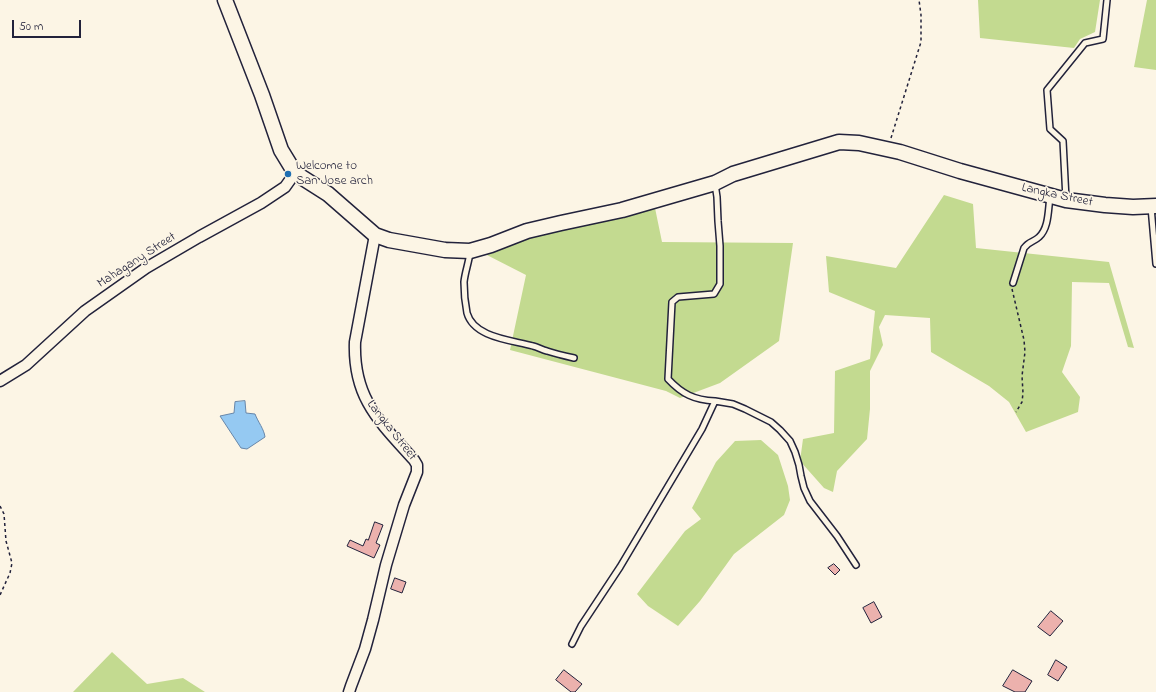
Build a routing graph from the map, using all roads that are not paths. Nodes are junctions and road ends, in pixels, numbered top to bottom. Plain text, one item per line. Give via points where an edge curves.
1 (225, 0) edge
2 (1107, 0) edge
3 (295, 173) junction
4 (715, 183) junction
5 (1050, 196) junction
6 (1066, 200) junction
7 (1154, 206) edge
8 (374, 235) junction
9 (470, 251) junction
10 (1156, 264) edge
11 (1013, 283) road end
12 (574, 358) dead end
13 (0, 381) edge
14 (715, 401) junction
15 (856, 565) dead end
16 (572, 644) dead end
17 (349, 692) edge

1 - 3 street via 281,150
2 - 6 lane via 1103,39 1085,43 1047,90 1050,129 1063,141
3 - 8 street via 328,194
3 - 13 street, Mahagany Street via 285,187 261,203 146,268 85,311 26,365
4 - 5 street, Langka Street via 733,174 839,142 859,143 900,152
4 - 9 street, Langka Street via 622,210 527,231
4 - 14 lane via 720,284 714,294 678,297 672,302 668,379 676,388 690,396
5 - 6 street, Langka Street
5 - 11 lane via 1046,227 1038,239 1024,248
6 - 7 street, Langka Street via 1133,207
7 - 10 lane
8 - 9 street, Langka Street via 445,250
8 - 17 street, Langka Street via 355,342 357,372 372,410 414,460 417,472 404,505 365,649
9 - 12 lane via 464,291 469,318 475,325 484,332 502,339
14 - 15 lane via 733,404 770,422 790,441 810,501 838,536
14 - 16 lane via 702,429

